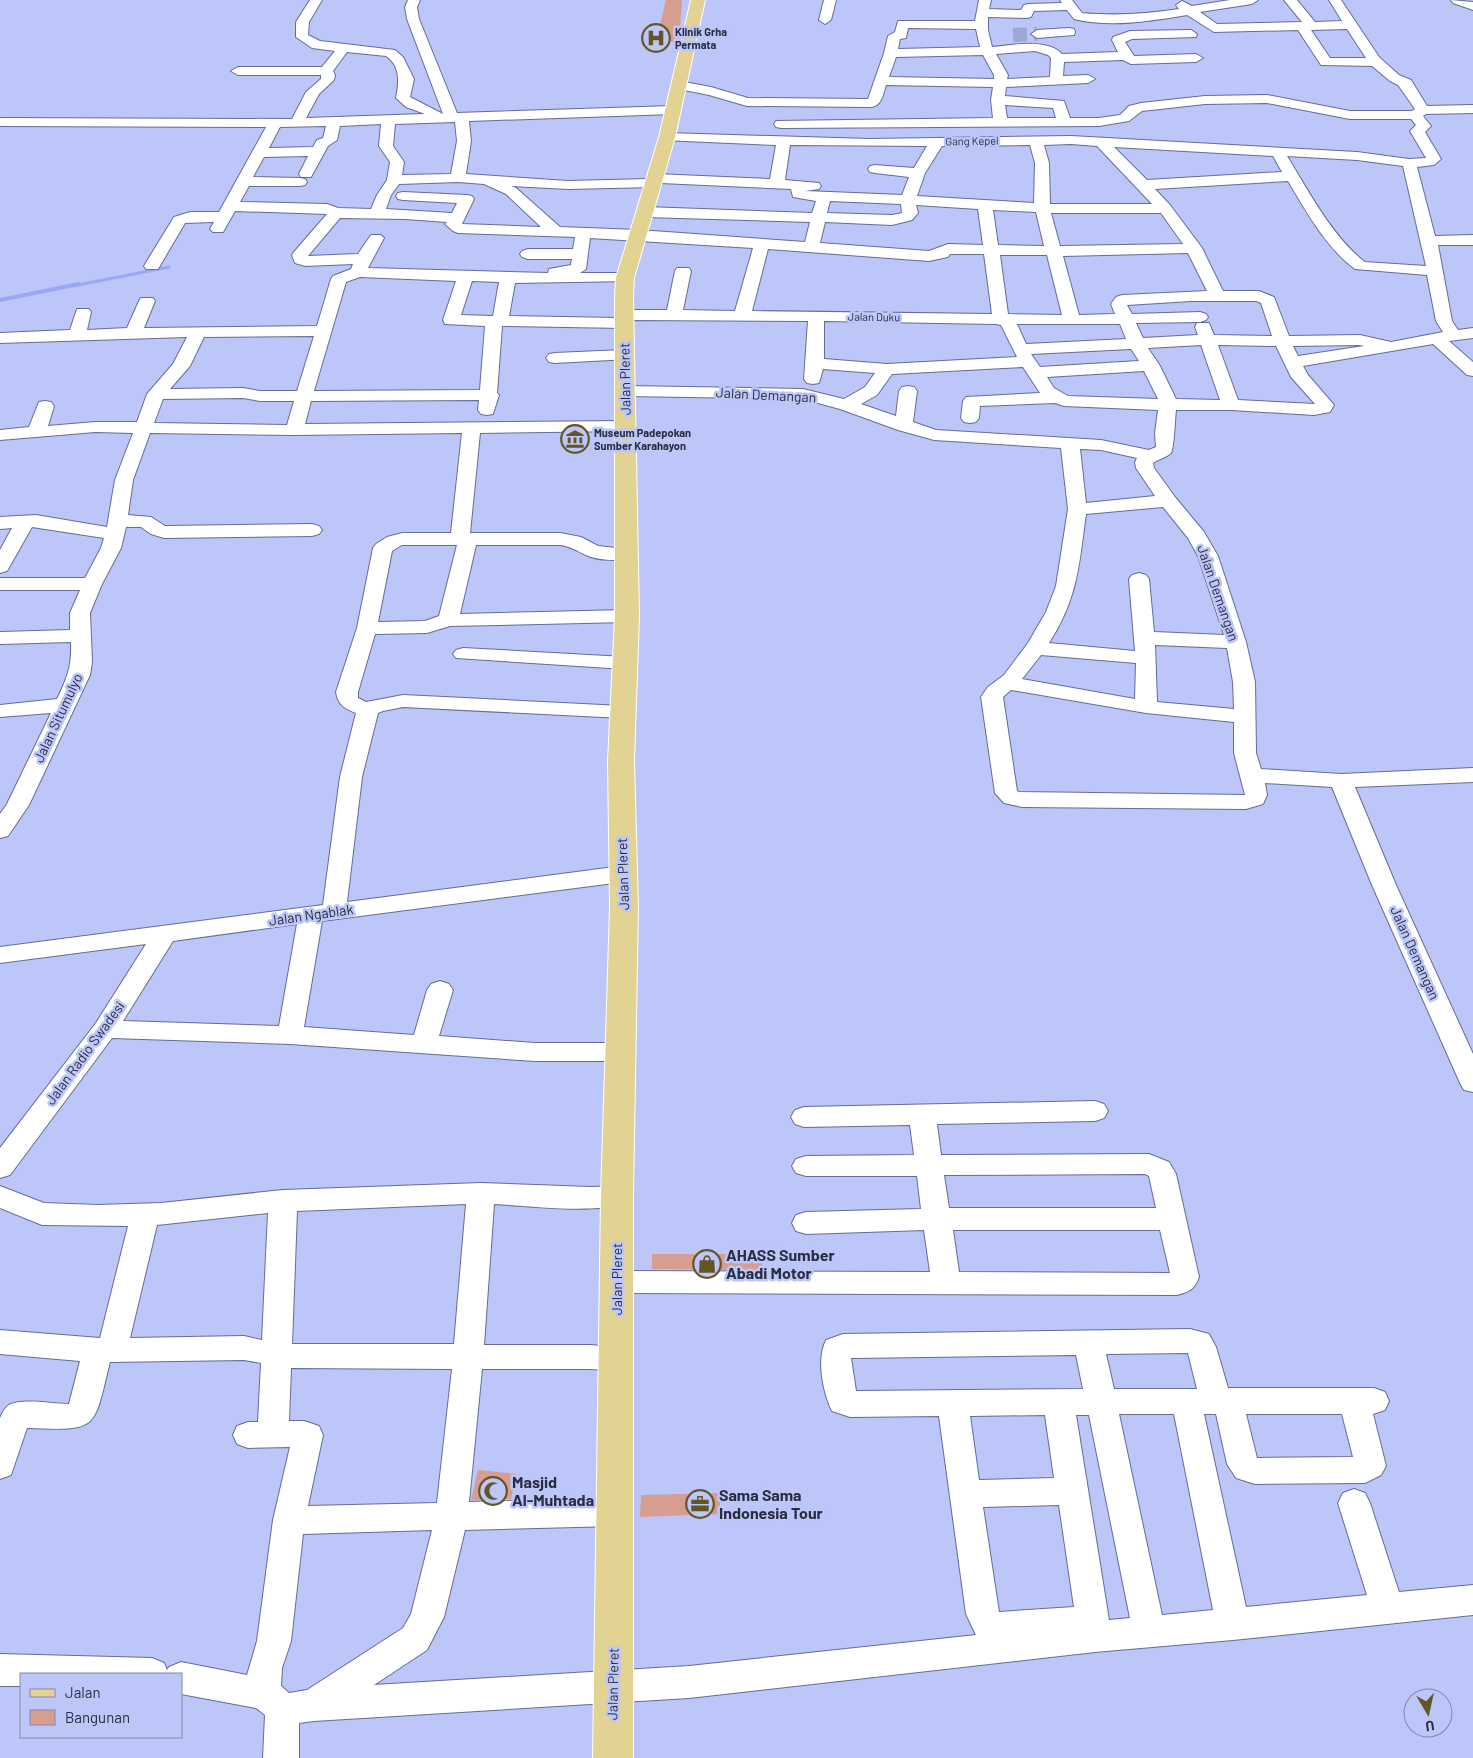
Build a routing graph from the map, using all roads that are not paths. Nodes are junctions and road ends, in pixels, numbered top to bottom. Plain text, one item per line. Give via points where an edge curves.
1 (316, 0) edge
2 (414, 0) edge
3 (698, 0) edge
4 (830, 0) edge
5 (1173, 0) edge
6 (1252, 0) edge
7 (1290, 0) edge
8 (1335, 0) edge
9 (1457, 0) edge
10 (1068, 3) edge
11 (1473, 6) edge
12 (1192, 10) junction
13 (1163, 16) junction
14 (1118, 18) junction
15 (824, 20) dead end
16 (985, 21) edge
17 (1350, 25) junction
18 (1307, 26) junction
19 (1069, 32) dead end
20 (1037, 34) tunnel mouth
21 (1191, 34) junction
22 (305, 40) junction
23 (1134, 40) junction
24 (1204, 45) dead end
25 (344, 48) junction
26 (986, 51) junction
27 (891, 53) junction
28 (1126, 56) junction
29 (1058, 58) junction
30 (1196, 58) dead end
31 (1378, 62) junction
32 (238, 71) dead end
33 (326, 71) junction
34 (305, 72) junction
35 (1088, 79) dead end
36 (882, 81) junction
37 (1056, 81) junction
38 (1002, 82) junction
39 (676, 98) junction
40 (998, 100) junction
41 (1473, 109) edge
42 (1419, 113) junction
43 (451, 117) junction
44 (388, 120) junction
45 (0, 122) edge
46 (334, 122) junction
47 (275, 123) junction
48 (297, 123) junction
49 (713, 123) dead end
50 (1000, 123) junction
51 (1065, 123) junction
52 (762, 124) dead end
53 (667, 137) junction
54 (700, 138) junction
55 (784, 140) junction
56 (1036, 140) junction
57 (937, 142) junction
58 (1101, 142) junction
59 (318, 151) junction
60 (1277, 152) junction
61 (255, 159) junction
62 (1409, 163) junction
63 (875, 169) dead end
64 (918, 173) junction
65 (305, 174) junction
66 (1292, 176) junction
67 (458, 178) junction
68 (479, 179) junction
69 (394, 180) junction
70 (655, 180) junction
71 (244, 181) junction
72 (777, 184) junction
73 (1145, 185) junction
74 (820, 191) junction
75 (407, 200) dead end
76 (908, 200) junction
77 (985, 204) junction
78 (1042, 208) junction
79 (1165, 208) junction
80 (336, 213) junction
81 (377, 214) junction
82 (224, 217) junction
83 (456, 218) junction
84 (819, 218) junction
85 (877, 220) junction
86 (642, 223) junction
87 (555, 231) junction
88 (583, 232) junction
89 (376, 238) dead end
90 (1473, 240) edge
91 (1428, 241) junction
92 (761, 245) junction
93 (811, 248) junction
94 (1194, 248) junction
95 (990, 249) junction
96 (1054, 250) junction
97 (872, 252) junction
98 (528, 254) dead end
99 (580, 254) junction
100 (152, 266) dead end
101 (360, 266) junction
102 (683, 271) dead end
103 (1434, 271) junction
104 (465, 277) junction
105 (508, 278) junction
106 (548, 278) junction
107 (625, 278) junction
108 (1191, 296) junction
109 (1217, 296) junction
110 (147, 301) dead end
111 (83, 312) dead end
112 (674, 316) junction
113 (742, 316) junction
114 (816, 316) junction
115 (1200, 317) junction
116 (624, 319) junction
117 (1125, 319) junction
118 (1004, 320) junction
119 (1072, 320) junction
120 (497, 322) junction
121 (198, 331) junction
122 (324, 331) junction
123 (134, 332) junction
124 (1473, 333) edge
125 (77, 335) junction
126 (1444, 337) junction
127 (0, 338) edge
128 (1206, 340) junction
129 (1282, 341) junction
130 (1136, 342) junction
131 (1391, 347) junction
132 (623, 355) junction
133 (555, 358) dead end
134 (1028, 361) junction
135 (1293, 362) junction
136 (816, 363) junction
137 (1151, 366) junction
138 (887, 369) junction
139 (1473, 371) edge
140 (625, 391) junction
141 (908, 391) dead end
142 (156, 394) junction
143 (304, 395) junction
144 (490, 395) junction
145 (810, 395) junction
146 (1057, 398) junction
147 (846, 405) junction
148 (1168, 405) junction
149 (1231, 405) junction
150 (45, 406) dead end
151 (970, 418) dead end
152 (626, 426) junction
153 (904, 426) junction
154 (143, 428) junction
155 (478, 428) junction
156 (294, 430) junction
157 (37, 431) junction
158 (0, 435) edge
159 (1070, 444) junction
160 (1151, 456) junction
161 (1168, 501) junction
162 (1078, 509) junction
163 (26, 520) junction
164 (0, 523) edge
165 (116, 528) junction
166 (312, 530) dead end
167 (464, 538) junction
168 (627, 554) junction
169 (0, 566) edge
170 (1139, 579) dead end
171 (0, 584) edge
172 (92, 584) junction
173 (627, 616) junction
174 (448, 620) junction
175 (367, 628) junction
176 (79, 636) junction
177 (0, 638) edge
178 (1236, 642) junction
179 (1036, 648) junction
180 (1145, 648) junction
181 (464, 654) dead end
182 (625, 663) junction
183 (1008, 683) junction
184 (64, 704) junction
185 (1146, 707) junction
186 (368, 710) junction
187 (0, 711) edge
188 (622, 712) junction
189 (1244, 717) junction
190 (1252, 775) junction
191 (1473, 775) edge
192 (1341, 781) junction
193 (9, 806) edge
194 (0, 831) edge
195 (622, 874) junction
196 (322, 914) junction
197 (164, 934) junction
198 (0, 955) edge
199 (440, 990) dead end
200 (105, 1030) junction
201 (290, 1035) junction
202 (424, 1043) junction
203 (612, 1053) junction
204 (1473, 1083) edge
205 (1094, 1111) dead end
206 (922, 1115) junction
207 (804, 1117) dead end
208 (929, 1164) junction
209 (806, 1166) dead end
210 (0, 1168) edge
211 (481, 1193) junction
212 (0, 1197) edge
213 (605, 1197) junction
214 (283, 1201) junction
215 (145, 1215) junction
216 (1172, 1218) junction
217 (937, 1219) junction
218 (806, 1223) dead end
219 (616, 1282) junction
220 (946, 1283) junction
221 (0, 1342) edge
222 (1089, 1343) junction
223 (106, 1350) junction
224 (276, 1356) junction
225 (468, 1357) junction
226 (607, 1358) junction
227 (1100, 1402) junction
228 (1211, 1405) junction
229 (1060, 1413) dead end
230 (954, 1414) dead end
231 (0, 1466) edge
232 (1070, 1491) junction
233 (966, 1494) junction
234 (1354, 1503) dead end
235 (603, 1512) junction
236 (452, 1514) junction
237 (289, 1520) junction
238 (1473, 1600) edge
239 (1388, 1610) junction
240 (1233, 1625) junction
241 (1093, 1629) junction
242 (1148, 1632) junction
243 (0, 1670) edge
244 (114, 1673) edge
245 (182, 1678) edge
246 (605, 1688) junction
247 (286, 1703) junction
248 (281, 1758) edge
249 (613, 1758) edge

1 - 22 street via 303,18 301,34
2 - 43 street via 411,7 413,19
3 - 39 main road, Jalan Pleret
4 - 15 street
5 - 12 street
6 - 12 street
7 - 18 street
8 - 17 street
9 - 11 street
10 - 14 street via 1080,17
10 - 16 street via 1028,8 1027,14
12 - 13 street
12 - 18 street via 1214,28
13 - 14 street
13 - 21 street via 1180,23
14 - 23 street
16 - 26 street
16 - 27 street via 902,24 901,35 894,36
17 - 18 street
17 - 31 street
18 - 31 street via 1326,62
19 - 20 street
21 - 23 street
21 - 24 street
22 - 25 street
22 - 34 street via 296,68
23 - 28 street via 1118,40
25 - 33 street
25 - 43 street via 390,53 396,57 407,79 403,98
26 - 27 street
26 - 29 street via 1041,48 1053,52
26 - 38 street
27 - 36 street
28 - 29 street
28 - 30 street via 1133,60
29 - 37 street
31 - 42 street via 1390,77 1406,83
32 - 34 street
33 - 34 street
33 - 48 street via 327,80 313,92
35 - 37 street
36 - 38 street
36 - 39 street via 874,101 870,103 746,102 711,91
37 - 38 street
38 - 40 street
39 - 43 street
39 - 53 main road, Jalan Pleret
40 - 50 street
40 - 51 street via 1059,104
41 - 42 street
42 - 51 street via 1350,115 1267,99 1205,100 1141,106 1127,117 1111,121
42 - 62 street, Gang Kepel via 1424,126 1418,132 1434,160
43 - 44 street
43 - 67 street via 464,141
44 - 46 street
44 - 69 street via 386,146 397,162
45 - 47 street
46 - 48 street
46 - 59 street via 330,140 322,142
47 - 48 street
47 - 61 street
49 - 54 street
50 - 51 street
50 - 52 street
53 - 54 street, Gang Kepel
53 - 70 main road, Jalan Pleret
54 - 55 street, Gang Kepel
55 - 57 street, Gang Kepel via 828,149
55 - 72 street
56 - 57 street, Gang Kepel
56 - 58 street, Gang Kepel
56 - 78 street via 1042,163
57 - 64 street
58 - 60 street, Gang Kepel
58 - 73 street
59 - 61 street
59 - 65 street
60 - 62 street, Gang Kepel via 1367,156
60 - 66 street
61 - 65 street
61 - 71 street
62 - 91 street
63 - 64 street
64 - 76 street
65 - 71 street
66 - 73 street
66 - 103 street via 1356,264
67 - 68 street
67 - 69 street
68 - 70 street via 568,185
68 - 87 street via 511,191
69 - 81 street
70 - 72 street
70 - 86 main road, Jalan Pleret
71 - 82 street
72 - 74 street via 798,185 798,194
73 - 79 street
74 - 76 street
74 - 84 street
75 - 83 street via 467,199
76 - 77 street
76 - 85 street via 908,217
77 - 78 street
77 - 95 street
78 - 79 street
78 - 96 street
79 - 94 street
80 - 81 street
80 - 82 street via 327,209
80 - 101 street via 300,258
81 - 83 street
82 - 100 street via 179,220
83 - 87 street via 453,225 458,228
84 - 85 street
84 - 86 street
84 - 93 street
85 - 97 street
86 - 88 street
86 - 92 street
86 - 107 main road, Jalan Pleret
87 - 88 street
88 - 99 street
89 - 101 street
90 - 91 street
91 - 103 street
92 - 93 street
92 - 113 street
93 - 97 street
94 - 96 street
94 - 109 street
95 - 96 street
95 - 97 street via 948,249 930,256
95 - 118 street
96 - 119 street
98 - 99 street
99 - 106 street via 578,269 552,272
101 - 104 street
101 - 122 street via 339,279
102 - 112 street
103 - 126 street
104 - 105 street
104 - 120 street, Jalan Duku via 451,320
105 - 106 street
105 - 120 street
106 - 107 street
107 - 116 main road, Jalan Pleret
108 - 109 street
108 - 115 street
108 - 117 street via 1122,300 1119,304
109 - 129 street via 1259,296 1267,299
110 - 123 street
111 - 125 street
112 - 113 street, Jalan Duku
112 - 116 street, Jalan Duku
113 - 114 street, Jalan Duku
114 - 118 street, Jalan Duku
114 - 136 street
115 - 117 street, Jalan Duku
115 - 128 street
116 - 120 street, Jalan Duku
116 - 132 main road, Jalan Pleret
117 - 119 street, Jalan Duku
117 - 130 street
118 - 119 street, Jalan Duku
118 - 134 street
120 - 144 street
121 - 122 street
121 - 123 street
121 - 142 street via 181,366
122 - 143 street
123 - 125 street
124 - 126 street
125 - 127 street
126 - 131 street
126 - 139 street
128 - 129 street
128 - 130 street
128 - 149 street
129 - 131 street via 1360,340
129 - 135 street
130 - 134 street
130 - 137 street
131 - 135 street
132 - 133 street
132 - 140 main road, Jalan Pleret
134 - 137 street
134 - 138 street
134 - 146 street via 1048,392
135 - 149 street via 1300,377 1324,402 1324,408
136 - 138 street
136 - 145 street
137 - 148 street via 1166,394
138 - 147 street via 870,391
140 - 145 street, Jalan Demangan
140 - 152 main road, Jalan Pleret
141 - 153 street
142 - 143 street
142 - 154 street, Jalan Situmulyo
143 - 144 street
143 - 156 street
144 - 155 street
145 - 147 street, Jalan Demangan
146 - 148 street via 1073,402
146 - 151 street via 972,401
147 - 153 street, Jalan Demangan
148 - 149 street
148 - 160 street via 1165,448
150 - 157 street
152 - 155 street
152 - 168 main road, Jalan Pleret
153 - 159 street, Jalan Demangan via 942,437
154 - 156 street
154 - 157 street via 77,427
154 - 165 street, Jalan Situmulyo via 124,480
155 - 156 street
155 - 167 street
157 - 158 street
159 - 160 street, Jalan Demangan via 1112,446
159 - 162 street
160 - 161 street, Jalan Demangan via 1144,465
161 - 162 street
161 - 178 street, Jalan Demangan via 1197,536 1208,556
162 - 179 street via 1065,592 1054,620
163 - 164 street
163 - 165 street
163 - 169 street
165 - 166 street via 144,522 164,532
165 - 172 street, Jalan Situmulyo via 108,555
167 - 168 street via 560,539 574,541 594,552
167 - 174 street
167 - 175 street via 402,539 388,544 384,548
168 - 173 main road, Jalan Pleret
170 - 180 street
171 - 172 street
172 - 176 street, Jalan Situmulyo via 80,613
173 - 174 street
173 - 182 main road, Jalan Pleret
174 - 175 street via 427,627
175 - 186 street via 347,692 348,700
176 - 177 street
176 - 184 street, Jalan Situmulyo via 81,668
178 - 180 street
178 - 189 street, Jalan Demangan via 1245,690
179 - 180 street
179 - 183 street
180 - 185 street
181 - 182 street
182 - 188 main road, Jalan Pleret
183 - 185 street
183 - 190 street, Jalan Demangan via 996,691 992,701 1006,792 1016,800 1246,802 1256,796
184 - 187 street
184 - 193 street, Jalan Situmulyo
185 - 189 street
186 - 188 street via 377,705 404,702
186 - 196 street
188 - 195 main road, Jalan Pleret
189 - 190 street, Jalan Demangan via 1245,753
190 - 192 street
191 - 192 street
192 - 204 street, Jalan Demangan
193 - 194 street, Jalan Situmulyo
195 - 196 street, Jalan Ngablak
195 - 203 main road, Jalan Pleret via 624,907
196 - 197 street, Jalan Ngablak
196 - 201 street
197 - 198 street, Jalan Ngablak
197 - 200 street, Jalan Radio Swadesi
199 - 202 street
200 - 201 street
200 - 210 street, Jalan Radio Swadesi
201 - 202 street
202 - 203 street via 514,1051
203 - 213 main road, Jalan Pleret
205 - 206 street
206 - 207 street
206 - 208 street
208 - 209 street
208 - 216 street via 1149,1164 1162,1174
208 - 217 street
211 - 213 street
211 - 214 street
211 - 225 street
212 - 215 street via 42,1214
213 - 219 main road, Jalan Pleret
214 - 215 street
214 - 224 street
215 - 223 street
216 - 217 street
216 - 220 street via 1185,1277 1177,1284
217 - 218 street
217 - 220 street
219 - 220 street
219 - 226 main road, Jalan Pleret
221 - 223 street
222 - 227 street
222 - 227 street via 843,1346 837,1349 836,1354 841,1397 843,1402 850,1404
222 - 228 street via 1198,1342
223 - 224 street via 244,1348
223 - 231 street via 82,1411 76,1416 18,1416
224 - 225 street
224 - 237 street via 260,1435 308,1434
225 - 226 street
225 - 236 street
226 - 235 main road, Jalan Pleret via 615,1426
227 - 228 street
227 - 242 street
228 - 228 street via 1247,1469 1365,1470 1370,1466 1364,1401
228 - 240 street
229 - 232 street
230 - 233 street
232 - 233 street
232 - 241 street
233 - 241 street via 983,1614 987,1623 993,1628
234 - 239 street
235 - 236 street
235 - 246 main road, Jalan Pleret
236 - 237 street
236 - 247 street via 427,1617 418,1635 405,1648
237 - 247 street via 275,1635 266,1668
238 - 239 street
239 - 240 street
240 - 242 street
241 - 242 street
241 - 246 street via 699,1681
243 - 244 street
245 - 247 street
246 - 247 street
246 - 249 main road, Jalan Pleret
247 - 248 street

